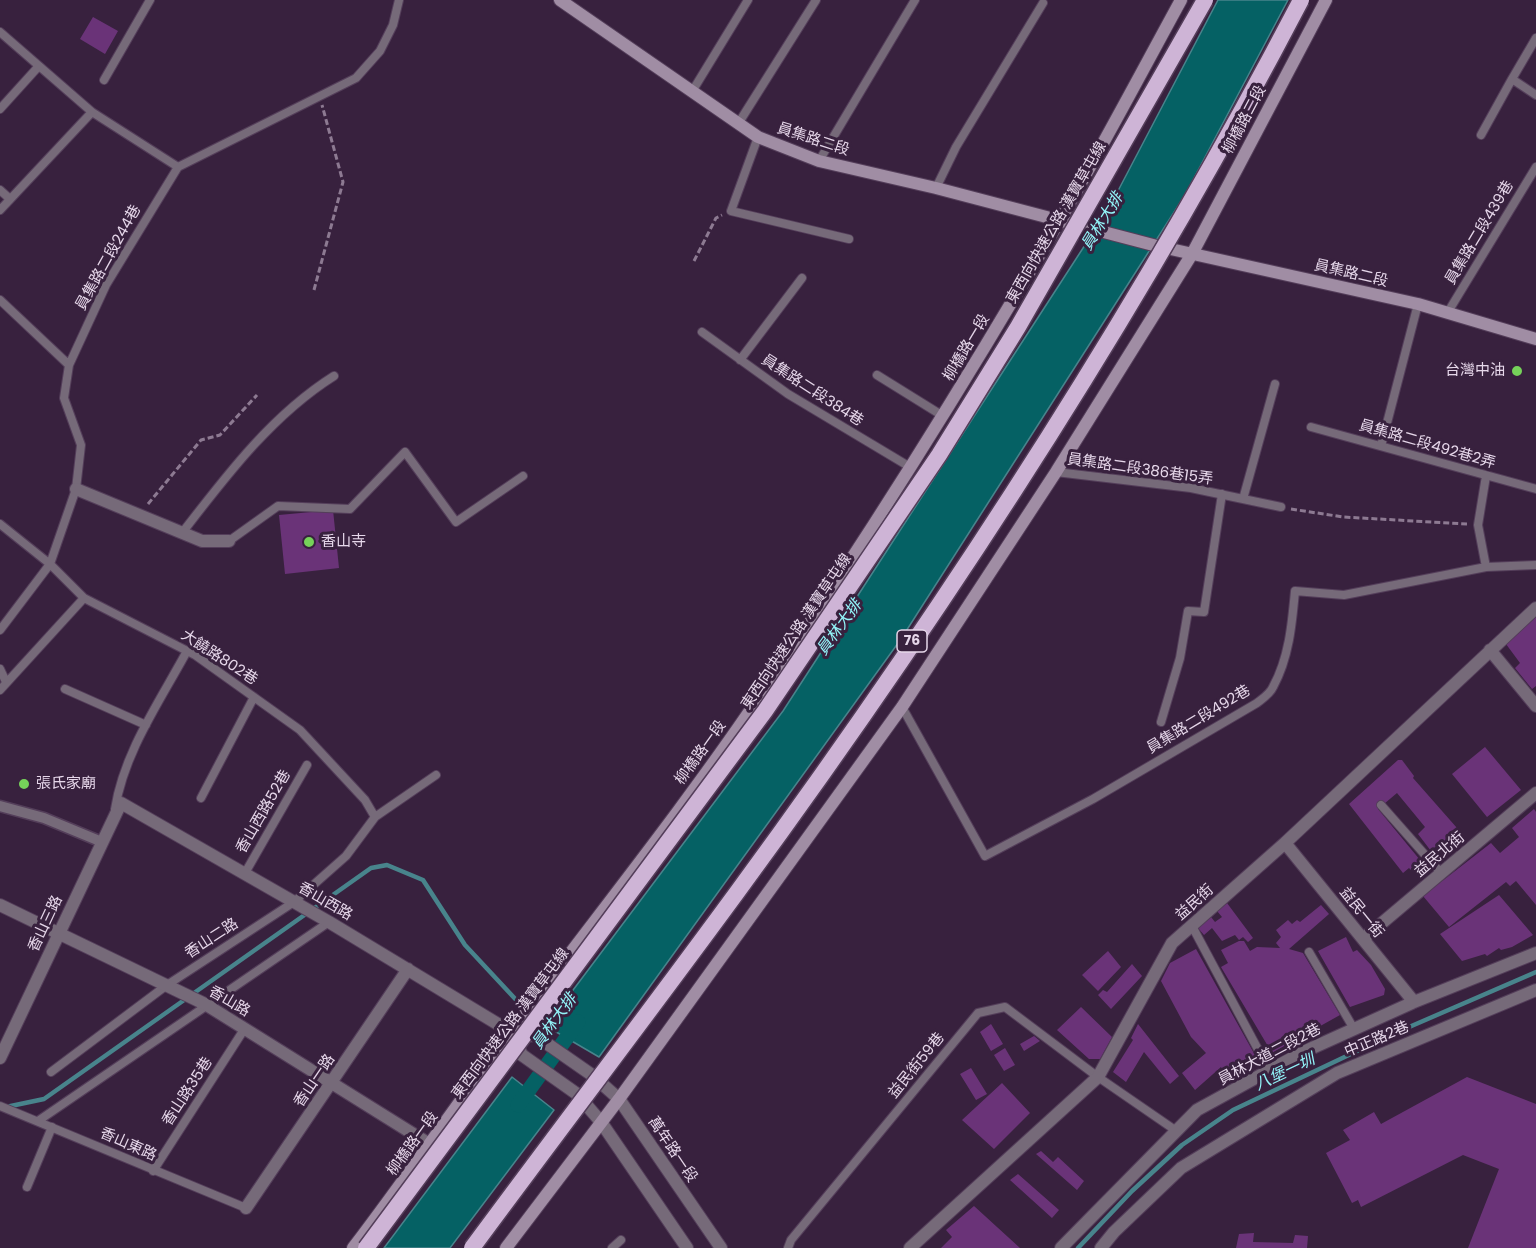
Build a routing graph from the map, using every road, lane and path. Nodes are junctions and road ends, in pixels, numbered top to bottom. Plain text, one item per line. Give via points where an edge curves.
1 (150, 0) edge
2 (399, 0) edge
3 (560, 0) edge
4 (748, 0) edge
5 (816, 0) edge
6 (915, 0) edge
7 (1181, 0) edge
8 (1205, 0) edge
9 (1301, 0) edge
10 (1326, 0) edge
11 (1043, 3) dead end
12 (0, 32) edge
13 (1536, 38) edge
14 (38, 67) junction
15 (1512, 79) junction
16 (104, 80) dead end
17 (693, 90) junction
18 (319, 94) junction
19 (1536, 95) edge
20 (0, 109) edge
21 (92, 112) junction
22 (738, 124) junction
23 (1481, 135) dead end
24 (759, 137) junction
25 (819, 161) junction
26 (178, 167) junction
27 (1536, 167) edge
28 (936, 188) junction
29 (0, 190) edge
30 (10, 199) junction
31 (0, 210) edge
32 (731, 211) junction
33 (1059, 222) junction
34 (849, 239) dead end
35 (1192, 254) junction
36 (694, 261) dead end
37 (802, 278) dead end
38 (314, 290) dead end
39 (0, 300) edge
40 (1418, 304) junction
41 (1448, 312) junction
42 (702, 332) dead end
43 (1536, 339) edge
44 (740, 360) junction
45 (69, 364) junction
46 (877, 375) dead end
47 (334, 376) dead end
48 (1275, 384) dead end
49 (256, 395) dead end
50 (943, 416) junction
51 (1311, 427) dead end
52 (1381, 446) junction
53 (910, 468) junction
54 (1056, 472) junction
55 (523, 476) dead end
56 (1486, 476) junction
57 (76, 489) junction
58 (1536, 489) edge
59 (1222, 494) junction
60 (1243, 499) junction
61 (1281, 507) joint
62 (139, 515) junction
63 (0, 524) edge
64 (1478, 525) junction
65 (182, 533) junction
66 (230, 541) joint
67 (50, 564) junction
68 (1536, 565) edge
69 (1486, 567) junction
70 (84, 598) junction
71 (1536, 608) edge
72 (0, 630) edge
73 (1490, 650) junction
74 (187, 651) junction
75 (0, 669) edge
76 (6, 682) junction
77 (65, 689) dead end
78 (0, 690) edge
79 (254, 697) junction
80 (1536, 706) edge
81 (902, 707) junction
82 (1161, 722) dead end
83 (146, 726) junction
84 (307, 765) dead end
85 (436, 775) dead end
86 (1536, 794) edge
87 (201, 798) dead end
88 (121, 803) joint
89 (1381, 805) dead end
90 (0, 806) edge
91 (375, 817) junction
92 (114, 818) junction
93 (102, 842) junction
94 (1285, 843) junction
95 (244, 873) junction
96 (1441, 873) junction
97 (294, 902) junction
98 (0, 906) edge
99 (329, 922) junction
100 (1192, 926) junction
101 (58, 933) junction
102 (1363, 939) junction
103 (1309, 952) dead end
104 (1536, 953) edge
105 (408, 969) junction
106 (167, 985) junction
107 (1536, 990) edge
108 (1414, 1002) junction
109 (205, 1004) junction
110 (245, 1028) junction
111 (1354, 1029) junction
112 (511, 1032) junction
113 (0, 1058) edge
114 (1269, 1070) junction
115 (51, 1072) dead end
116 (1098, 1077) junction
117 (331, 1083) junction
118 (619, 1099) junction
119 (0, 1107) edge
120 (38, 1120) junction
121 (601, 1122) junction
122 (52, 1127) junction
123 (1175, 1130) junction
124 (431, 1145) junction
125 (153, 1171) junction
126 (27, 1187) dead end
127 (246, 1208) joint
128 (621, 1240) dead end
129 (353, 1248) edge
130 (366, 1248) edge
131 (472, 1248) edge
132 (506, 1248) edge
133 (612, 1248) edge
134 (687, 1248) edge
135 (721, 1248) edge
136 (788, 1248) edge
137 (910, 1248) edge
138 (1061, 1248) edge
139 (1101, 1248) edge

1 - 16 lane
2 - 18 lane via 393,25 380,51 356,78
3 - 17 main road, 員集路二段
4 - 17 lane
5 - 22 lane
6 - 25 lane
7 - 33 main road
8 - 130 highway, 東西向快速公路 漢寶草屯線, bridge via 1018,327 939,455 765,711
9 - 131 highway, 76, bridge via 1179,220 1012,495 739,890
10 - 35 main road, 柳橋路二段
11 - 28 lane via 956,147
12 - 14 lane
13 - 15 lane
14 - 20 lane
14 - 21 lane
15 - 19 lane
15 - 23 lane
17 - 22 main road, 員集路二段
18 - 26 lane
18 - 38 path via 343,182
21 - 26 lane
21 - 30 lane
22 - 24 main road, 員集路二段
24 - 25 main road, 員集路二段
24 - 32 lane
25 - 28 main road, 員集路二段
26 - 45 lane, 員集路二段244巷 via 106,285
27 - 41 lane, 員集路二段439巷
28 - 33 main road, 員集路二段
29 - 30 lane
30 - 31 lane
32 - 34 lane
32 - 36 path via 716,218
33 - 35 main road, 員集路二段
33 - 50 main road, 柳橋路一段
35 - 40 main road, 員集路二段
35 - 54 main road
37 - 44 lane
39 - 45 lane
40 - 41 main road, 員集路二段
40 - 52 lane
41 - 43 main road, 員集路二段
42 - 44 lane, 員集路二段384巷
44 - 53 lane, 員集路二段384巷
45 - 57 lane, 員集路二段244巷 via 64,398 81,445
46 - 50 lane
47 - 65 lane via 259,439
48 - 60 lane
49 - 62 path via 220,435 201,441
50 - 53 main road, 柳橋路一段
51 - 52 lane, 員集路二段492巷2弄
52 - 56 lane, 員集路二段492巷2弄
53 - 112 main road, 柳橋路一段 via 755,704 661,836
54 - 59 lane, 員集路二段386巷15弄
54 - 81 main road
55 - 66 lane via 456,522 405,452 350,509 278,506
56 - 58 lane, 員集路二段492巷2弄
56 - 64 lane
57 - 62 street
57 - 67 lane, 員集路二段244巷
59 - 60 lane, 員集路二段386巷15弄
59 - 82 lane, 員集路二段386巷15弄 via 1204,612 1188,610 1180,658
60 - 61 lane, 員集路二段386巷15弄
61 - 64 path via 1343,517
62 - 65 street
63 - 67 lane, 大饒路802巷
64 - 69 lane
65 - 66 street via 202,541
67 - 70 lane, 大饒路802巷
67 - 72 lane, 員集路二段244巷
68 - 69 lane, 員集路二段492巷
69 - 81 lane, 員集路二段492巷 via 1344,595 1295,591 1291,635 1280,670 1273,689 1257,704 985,856
70 - 74 lane, 大饒路802巷
70 - 76 lane
71 - 73 street, 益民街
73 - 80 street
73 - 94 street, 益民街
74 - 79 lane, 大饒路802巷
74 - 83 lane
75 - 76 lane
76 - 78 lane
77 - 83 lane
79 - 87 lane
79 - 91 lane, 大饒路802巷 via 300,730 365,800
81 - 118 main road
83 - 92 lane via 119,782
84 - 95 lane, 香山西路52巷
85 - 91 lane, 香山二路
86 - 96 street, 益民北街
88 - 92 street, 香山三路
88 - 95 street, 香山西路
89 - 96 lane
90 - 93 street via 44,818
91 - 97 lane, 香山二路 via 346,856
92 - 93 street, 香山三路
93 - 101 street, 香山三路
94 - 100 street, 益民街
94 - 102 street, 益民一街
95 - 97 street, 香山西路
96 - 102 street, 益民北街
97 - 99 street, 香山西路
97 - 106 lane, 香山二路
98 - 101 street, 香山路
99 - 105 street, 香山西路
99 - 109 lane
100 - 114 lane
100 - 116 street, 益民街 via 1172,943
101 - 106 street, 香山路
101 - 113 street, 香山三路
102 - 108 street, 益民一街
103 - 111 lane
104 - 108 street, 員林大道二段2巷
105 - 112 street, 香山西路
105 - 117 street, 香山一路
106 - 109 street, 香山路
106 - 115 lane, 香山二路
107 - 139 street, 中正路2巷 via 1328,1079 1181,1168
108 - 111 street, 員林大道二段2巷
109 - 110 street, 香山路
109 - 120 lane
110 - 117 street, 香山路
110 - 125 lane, 香山路35巷
111 - 114 street, 員林大道二段2巷
112 - 118 street, 萬年路一段 via 536,1036
112 - 121 street via 522,1055 577,1094
112 - 124 main road, 柳橋路一段
114 - 123 street, 員林大道二段2巷 via 1197,1110
116 - 123 lane, 益民街59巷
116 - 136 lane, 益民街59巷 via 1005,1008 978,1013
116 - 137 street, 益民街
117 - 124 street, 香山路
117 - 127 street, 香山一路
118 - 121 main road
118 - 135 street, 萬年路一段
119 - 120 lane, 香山東路
120 - 122 lane, 香山東路
121 - 132 main road
121 - 134 street
122 - 125 lane, 香山東路
122 - 126 lane
123 - 138 street, 員林大道二段2巷
124 - 129 main road, 柳橋路一段
125 - 127 lane, 香山東路
128 - 133 lane

